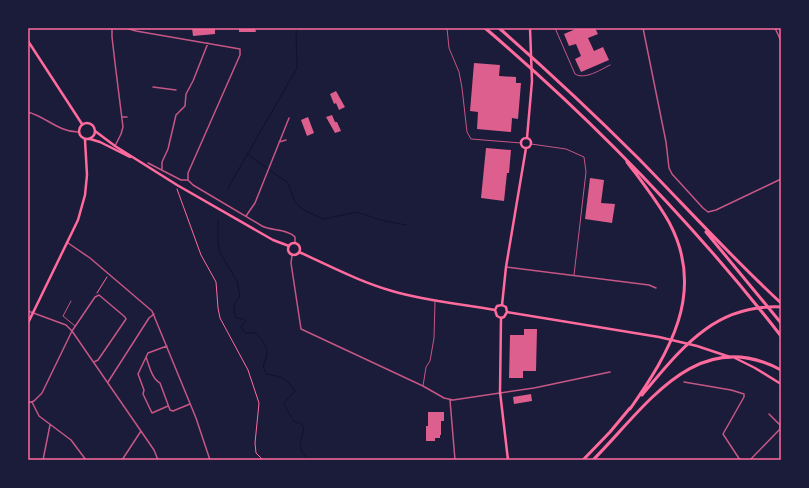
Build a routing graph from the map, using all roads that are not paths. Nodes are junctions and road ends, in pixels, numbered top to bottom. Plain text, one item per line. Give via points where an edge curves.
1 (112, 28) edge
2 (126, 28) edge
3 (447, 28) edge
4 (485, 28) edge
5 (499, 28) edge
6 (530, 28) edge
7 (555, 28) edge
8 (643, 28) edge
9 (774, 28) edge
10 (28, 41) edge
11 (781, 41) edge
12 (208, 43) junction
13 (610, 65) dead end
14 (153, 87) dead end
15 (176, 90) dead end
16 (28, 112) edge
17 (122, 117) junction
18 (127, 117) dead end
19 (289, 118) dead end
20 (82, 124) junction
21 (95, 131) junction
22 (78, 132) junction
23 (527, 138) junction
24 (90, 139) junction
25 (85, 140) junction
26 (286, 140) dead end
27 (279, 142) junction
28 (521, 142) junction
29 (531, 144) junction
30 (115, 146) junction
31 (526, 148) junction
32 (620, 152) junction
33 (148, 163) dead end
34 (143, 164) junction
35 (162, 169) junction
36 (781, 179) edge
37 (188, 180) junction
38 (246, 216) junction
39 (698, 221) junction
40 (68, 243) junction
41 (295, 243) junction
42 (289, 246) junction
43 (299, 252) junction
44 (292, 254) junction
45 (506, 267) junction
46 (574, 276) junction
47 (656, 288) dead end
48 (435, 300) junction
49 (71, 301) dead end
50 (781, 303) edge
51 (502, 305) junction
52 (781, 307) edge
53 (495, 310) junction
54 (28, 311) edge
55 (507, 312) junction
56 (154, 314) junction
57 (501, 318) junction
58 (28, 323) edge
59 (781, 323) edge
60 (75, 327) junction
61 (72, 331) junction
62 (781, 336) edge
63 (167, 346) junction
64 (146, 357) junction
65 (94, 362) junction
66 (781, 370) edge
67 (610, 372) dead end
68 (108, 382) junction
69 (684, 382) dead end
70 (781, 384) edge
71 (423, 386) junction
72 (500, 392) junction
73 (450, 400) junction
74 (32, 402) junction
75 (28, 403) edge
76 (190, 404) junction
77 (168, 406) junction
78 (630, 409) junction
79 (769, 414) dead end
80 (50, 425) junction
81 (141, 431) junction
82 (43, 460) edge
83 (86, 460) edge
84 (122, 460) edge
85 (158, 460) edge
86 (210, 460) edge
87 (455, 460) edge
88 (508, 460) edge
89 (583, 460) edge
90 (593, 460) edge
91 (740, 460) edge
92 (750, 460) edge

1 - 17 street
2 - 12 street
3 - 28 lane via 449,48 459,72 469,137
4 - 32 highway
5 - 39 highway via 603,123
6 - 23 main road via 532,82
7 - 13 lane via 575,74 584,76
8 - 36 street via 672,174 702,208 708,212 716,210
9 - 11 street
10 - 20 main road
12 - 35 street via 186,94 185,106 176,115
12 - 37 street via 240,49 240,55 188,173
14 - 15 street
16 - 22 street via 62,129
17 - 18 street
17 - 30 street via 123,127
19 - 27 street
20 - 21 main road via 91,124
20 - 22 main road
21 - 24 main road
21 - 30 main road
22 - 25 main road
23 - 28 main road
23 - 29 main road
24 - 25 main road
24 - 34 main road
25 - 40 main road via 85,195
26 - 27 street
27 - 38 street via 255,203
28 - 31 main road
29 - 31 main road
29 - 46 lane via 566,149 584,157 586,172
30 - 34 main road
31 - 45 main road
32 - 62 highway via 703,240
32 - 78 highway via 674,232 685,272 683,306 669,347
33 - 35 street
34 - 42 main road via 243,224
35 - 37 street via 181,180
37 - 38 street
38 - 41 street via 265,227 291,233 295,237
39 - 50 highway
39 - 59 highway
40 - 56 street via 90,258
40 - 58 main road
41 - 42 main road
41 - 43 main road via 299,246
42 - 44 main road via 288,250
43 - 44 main road
43 - 48 main road via 376,286
44 - 71 street via 291,263 301,329
45 - 46 street
45 - 51 main road
46 - 47 street
48 - 53 main road
48 - 71 lane via 434,338
49 - 60 lane via 63,316
51 - 53 main road via 497,306
51 - 55 main road via 506,307
52 - 78 highway via 748,310 721,319 695,336
53 - 57 main road
54 - 61 street via 66,325
55 - 57 main road
55 - 70 main road via 692,344 743,362
56 - 63 street
56 - 68 street
57 - 72 main road
60 - 61 street
60 - 65 street via 97,296 125,317 98,360
61 - 65 street
61 - 74 street via 46,386
63 - 64 street via 148,353
63 - 76 street
64 - 77 street via 151,371 160,383
64 - 77 street via 138,374 148,406 152,412
65 - 68 street
66 - 90 highway via 758,360 730,357 708,361 687,369 653,397
67 - 72 street via 534,388
68 - 81 street
69 - 91 street via 744,394 723,434
71 - 73 street
72 - 73 street
72 - 88 main road
73 - 87 street
74 - 75 street
74 - 80 street via 39,416
76 - 77 street via 173,412
76 - 86 street
78 - 89 highway
79 - 92 street via 780,425 780,429
80 - 82 street
80 - 83 street via 71,440
81 - 84 street
81 - 85 street via 157,454

